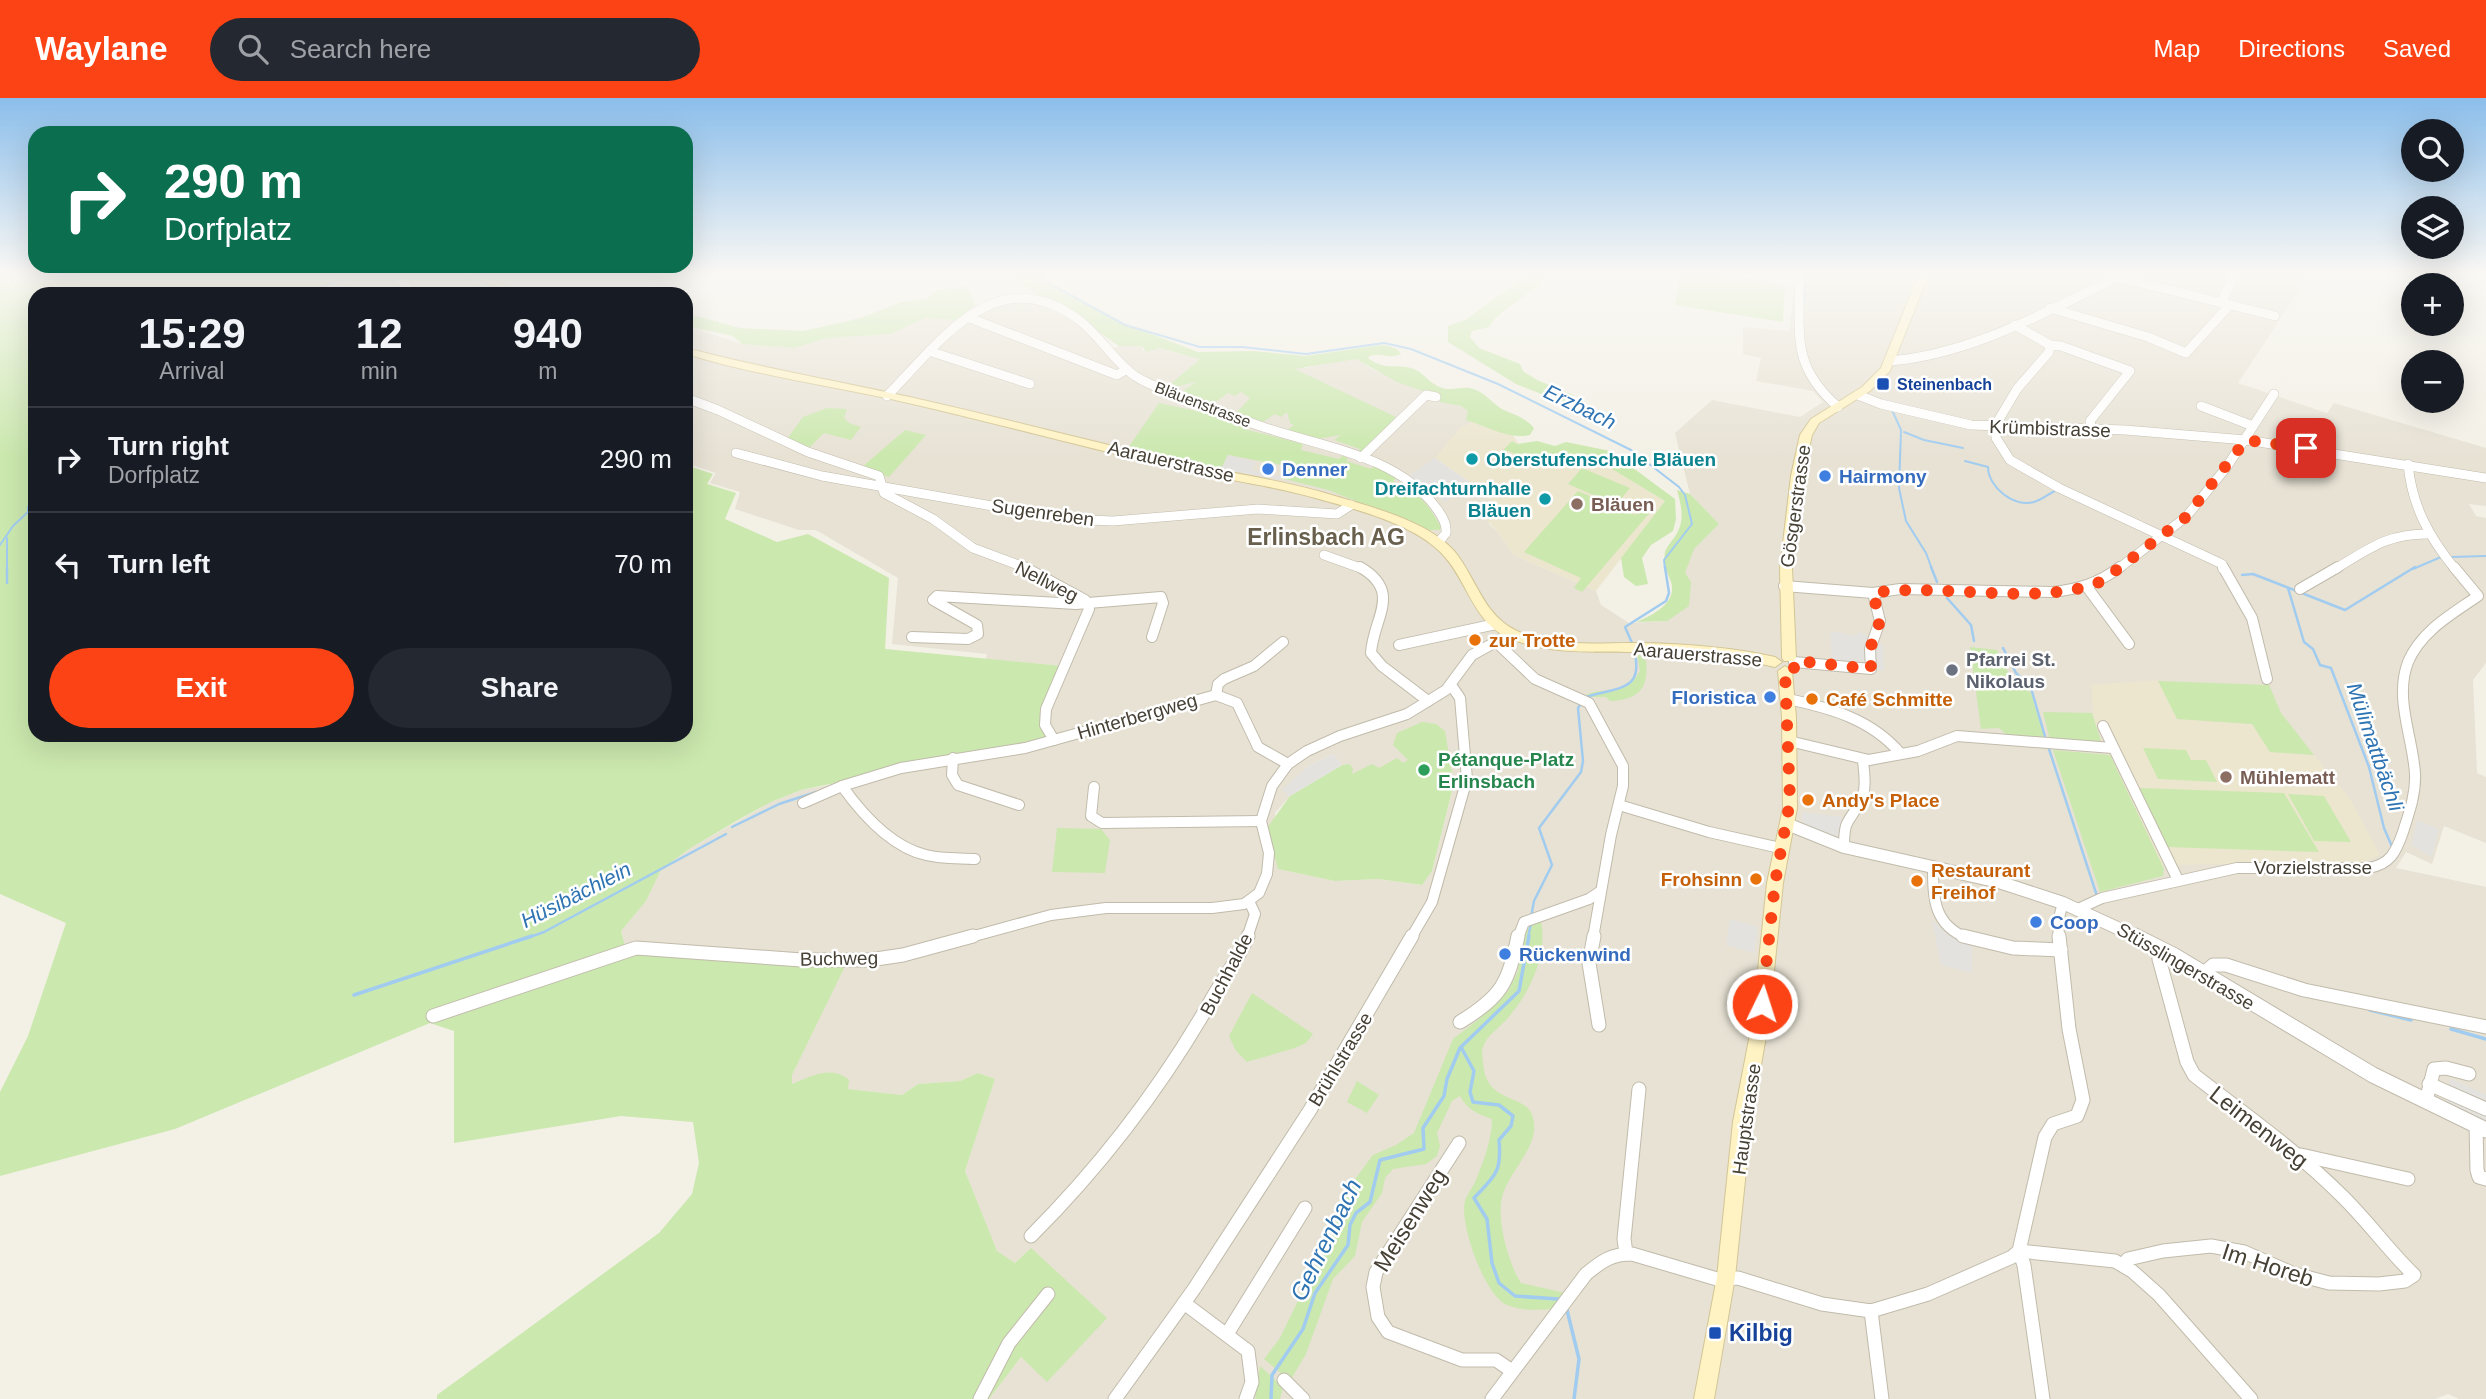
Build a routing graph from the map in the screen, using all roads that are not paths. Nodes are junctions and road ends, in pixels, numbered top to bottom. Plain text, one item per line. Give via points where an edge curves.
1 (949, 335) edge
2 (1013, 335) edge
3 (1095, 335) edge
4 (1797, 335) edge
5 (1899, 335) edge
6 (1991, 335) edge
7 (2032, 335) edge
8 (2140, 335) edge
9 (2203, 335) edge
10 (2050, 345) junction
11 (932, 352) junction
12 (693, 353) edge
13 (1890, 361) junction
14 (1127, 369) junction
15 (1030, 384) dead end
16 (2274, 394) dead end
17 (887, 396) junction
18 (1858, 396) junction
19 (1436, 397) dead end
20 (693, 400) edge
21 (2201, 406) dead end
22 (1838, 407) junction
23 (1994, 426) junction
24 (2253, 426) junction
25 (2092, 429) junction
26 (2246, 440) junction
27 (736, 453) dead end
28 (1361, 458) junction
29 (2408, 464) junction
30 (2486, 478) edge
31 (880, 485) junction
32 (1352, 505) junction
33 (2162, 534) junction
34 (2427, 534) junction
35 (1438, 542) junction
36 (1324, 555) dead end
37 (1784, 586) junction
38 (2087, 587) junction
39 (2300, 589) dead end
40 (1873, 593) junction
41 (1088, 603) junction
42 (1496, 624) junction
43 (1510, 634) junction
44 (912, 637) dead end
45 (1152, 637) dead end
46 (1283, 642) dead end
47 (1496, 642) junction
48 (2129, 644) dead end
49 (1399, 645) dead end
50 (1786, 663) junction
51 (2267, 679) dead end
52 (1451, 685) junction
53 (1216, 695) junction
54 (1788, 699) junction
55 (1428, 701) junction
56 (2103, 726) dead end
57 (1054, 740) junction
58 (1790, 741) junction
59 (2113, 748) junction
60 (1900, 753) junction
61 (953, 758) junction
62 (1863, 760) junction
63 (1288, 764) junction
64 (842, 786) junction
65 (1094, 787) dead end
66 (803, 803) dead end
67 (1019, 805) dead end
68 (1619, 805) junction
69 (1261, 821) junction
70 (1787, 824) junction
71 (1844, 847) junction
72 (1780, 848) junction
73 (975, 859) dead end
74 (1933, 867) junction
75 (2178, 880) junction
76 (1601, 891) junction
77 (1249, 901) junction
78 (2063, 903) junction
79 (2078, 909) junction
80 (2161, 949) junction
81 (2060, 950) junction
82 (2203, 974) junction
83 (432, 1016) dead end
84 (1460, 1022) dead end
85 (1599, 1025) dead end
86 (2486, 1027) edge
87 (2469, 1074) dead end
88 (2429, 1084) junction
89 (1639, 1089) dead end
90 (2426, 1101) junction
91 (2486, 1109) edge
92 (2481, 1127) edge
93 (1459, 1143) dead end
94 (2297, 1154) junction
95 (2407, 1179) dead end
96 (2486, 1180) edge
97 (1305, 1208) dead end
98 (1031, 1236) dead end
99 (2019, 1251) junction
100 (1626, 1253) junction
101 (2123, 1265) junction
102 (2414, 1275) joint
103 (1726, 1277) junction
104 (1048, 1294) dead end
105 (1184, 1303) junction
106 (1871, 1311) junction
107 (1227, 1334) junction
108 (1512, 1371) junction
109 (1284, 1380) dead end
110 (980, 1399) edge
111 (1115, 1399) edge
112 (1246, 1399) edge
113 (1303, 1399) edge
114 (1492, 1399) edge
115 (1704, 1399) edge
116 (1882, 1399) edge
117 (2043, 1399) edge
118 (2251, 1399) edge

1 - 11 street, Bläuenstrasse
2 - 14 street via 1107,371 1118,374
3 - 14 street, Bläuenstrasse
4 - 22 street via 1800,358 1816,387
5 - 13 main road, Gösgerstrasse
6 - 13 street via 1952,351
7 - 10 street
8 - 9 street via 2186,353
10 - 23 street
10 - 25 street via 2130,371 2090,421
11 - 15 street
11 - 17 street, Bläuenstrasse
12 - 17 main road, Aarauerstrasse
13 - 18 main road, Gösgerstrasse
14 - 28 street, Bläuenstrasse via 1145,382 1244,421
16 - 24 street
17 - 32 main road, Aarauerstrasse
18 - 22 main road, Gösgerstrasse
18 - 23 street, Krümbistrasse via 1924,415
19 - 28 street via 1426,395
20 - 31 street, Nellweg via 791,445 879,476
21 - 24 street
22 - 37 main road, Gösgerstrasse via 1815,421 1806,435
23 - 25 street, Krümbistrasse
23 - 33 street via 2010,460
24 - 26 street
25 - 26 street, Krümbistrasse
26 - 29 street, Krümbistrasse
26 - 33 street via 2194,507
27 - 31 street, Sugenreben via 822,476
28 - 35 street, Bläuenstrasse via 1426,495 1448,527
29 - 30 street, Krümbistrasse
29 - 34 street, Vorzielstrasse
31 - 32 street, Sugenreben via 1086,521 1242,510 1336,514
31 - 41 street, Nellweg via 884,493 933,519 973,548 1040,574
32 - 35 main road, Aarauerstrasse
33 - 38 street via 2102,581
33 - 51 street via 2222,564 2254,622
34 - 39 street via 2389,538
34 - 75 street, Vorzielstrasse via 2478,596 2420,638 2406,665 2402,689 2415,775 2394,854 2376,868 2258,866
35 - 42 main road, Aarauerstrasse
36 - 55 street via 1354,562 1379,584 1383,609 1371,653
37 - 40 street
37 - 50 main road, Gösgerstrasse
38 - 40 street via 2053,592 1900,589
38 - 48 street
40 - 50 street via 1880,621 1870,649 1871,669
41 - 44 street via 937,596 933,600 977,625 978,634 968,639
41 - 45 street via 1161,597
41 - 57 street, Nellweg via 1078,639 1046,709 1045,725
42 - 43 main road, Aarauerstrasse
42 - 49 street
43 - 47 street, Buchhalde
43 - 50 main road, Aarauerstrasse via 1541,642 1701,651
46 - 53 street via 1254,666 1224,679
47 - 52 street, Buchhalde via 1465,661
47 - 68 street via 1535,679 1589,703 1623,766
50 - 54 main road, Hauptstrasse
52 - 55 street, Buchhalde
52 - 105 street, Brühlstrasse via 1460,698 1467,779 1433,902 1310,1110
53 - 57 street, Hinterbergweg
53 - 63 street, Hinterbergweg via 1237,703 1258,749
54 - 58 main road, Hauptstrasse
54 - 60 street via 1871,726
55 - 63 street, Buchhalde via 1392,721 1340,736
56 - 59 street
57 - 61 street, Hinterbergweg
58 - 62 street
58 - 70 main road, Hauptstrasse
59 - 60 street via 1957,736
59 - 75 street
60 - 62 street
61 - 64 street, Hinterbergweg
61 - 67 street via 952,775 958,785
62 - 71 street via 1862,798 1844,825
63 - 69 street, Buchhalde via 1272,786
64 - 66 street, Hinterbergweg
64 - 73 street via 855,806 908,849 924,855
65 - 69 street via 1091,816 1102,823
68 - 72 street
68 - 76 street
69 - 77 street, Buchhalde via 1269,864 1262,888
70 - 71 street, Stüsslingerstrasse
70 - 72 main road, Hauptstrasse
71 - 74 street, Stüsslingerstrasse
72 - 103 main road, Hauptstrasse
74 - 78 street, Stüsslingerstrasse
74 - 81 street via 1937,916 1954,933 2004,946
75 - 79 street, Vorzielstrasse via 2102,898
76 - 84 street via 1524,922 1504,990
76 - 85 street via 1589,971
77 - 83 street, Buchweg via 1231,907 1139,906 1051,915 869,960 636,948
77 - 98 street, Buchhalde via 1255,914 1243,948 1187,1043 1087,1178
78 - 79 street, Stüsslingerstrasse
78 - 81 street via 2058,921
79 - 80 street, Stüsslingerstrasse
80 - 82 street, Stüsslingerstrasse
80 - 94 street, Leimenweg via 2159,959 2190,1069 2207,1087
81 - 99 street via 2083,1100 2077,1116 2053,1124 2045,1137
82 - 86 street via 2216,963 2304,990
82 - 90 street, Stüsslingerstrasse via 2373,1075
87 - 88 street via 2434,1069
88 - 90 street
88 - 91 street
89 - 100 street
90 - 92 street, Stüsslingerstrasse
92 - 96 street via 2477,1170
93 - 108 street, Meisenweg via 1376,1272 1373,1287 1378,1317 1394,1335 1462,1360 1496,1360
94 - 95 street
94 - 102 street, Leimenweg
97 - 107 street
99 - 101 street
99 - 106 street via 1928,1294
99 - 117 street
100 - 103 street via 1717,1279
100 - 108 street via 1606,1258 1586,1274
101 - 102 street, Im Horeb via 2128,1259 2207,1246 2228,1248 2340,1286 2405,1281
101 - 118 street via 2159,1295
103 - 106 street via 1830,1306
103 - 115 main road, Hauptstrasse
104 - 110 street via 1009,1343
105 - 107 street
105 - 111 street, Brühlstrasse
106 - 116 street
107 - 112 street via 1250,1355 1252,1382
108 - 114 street
109 - 113 street

